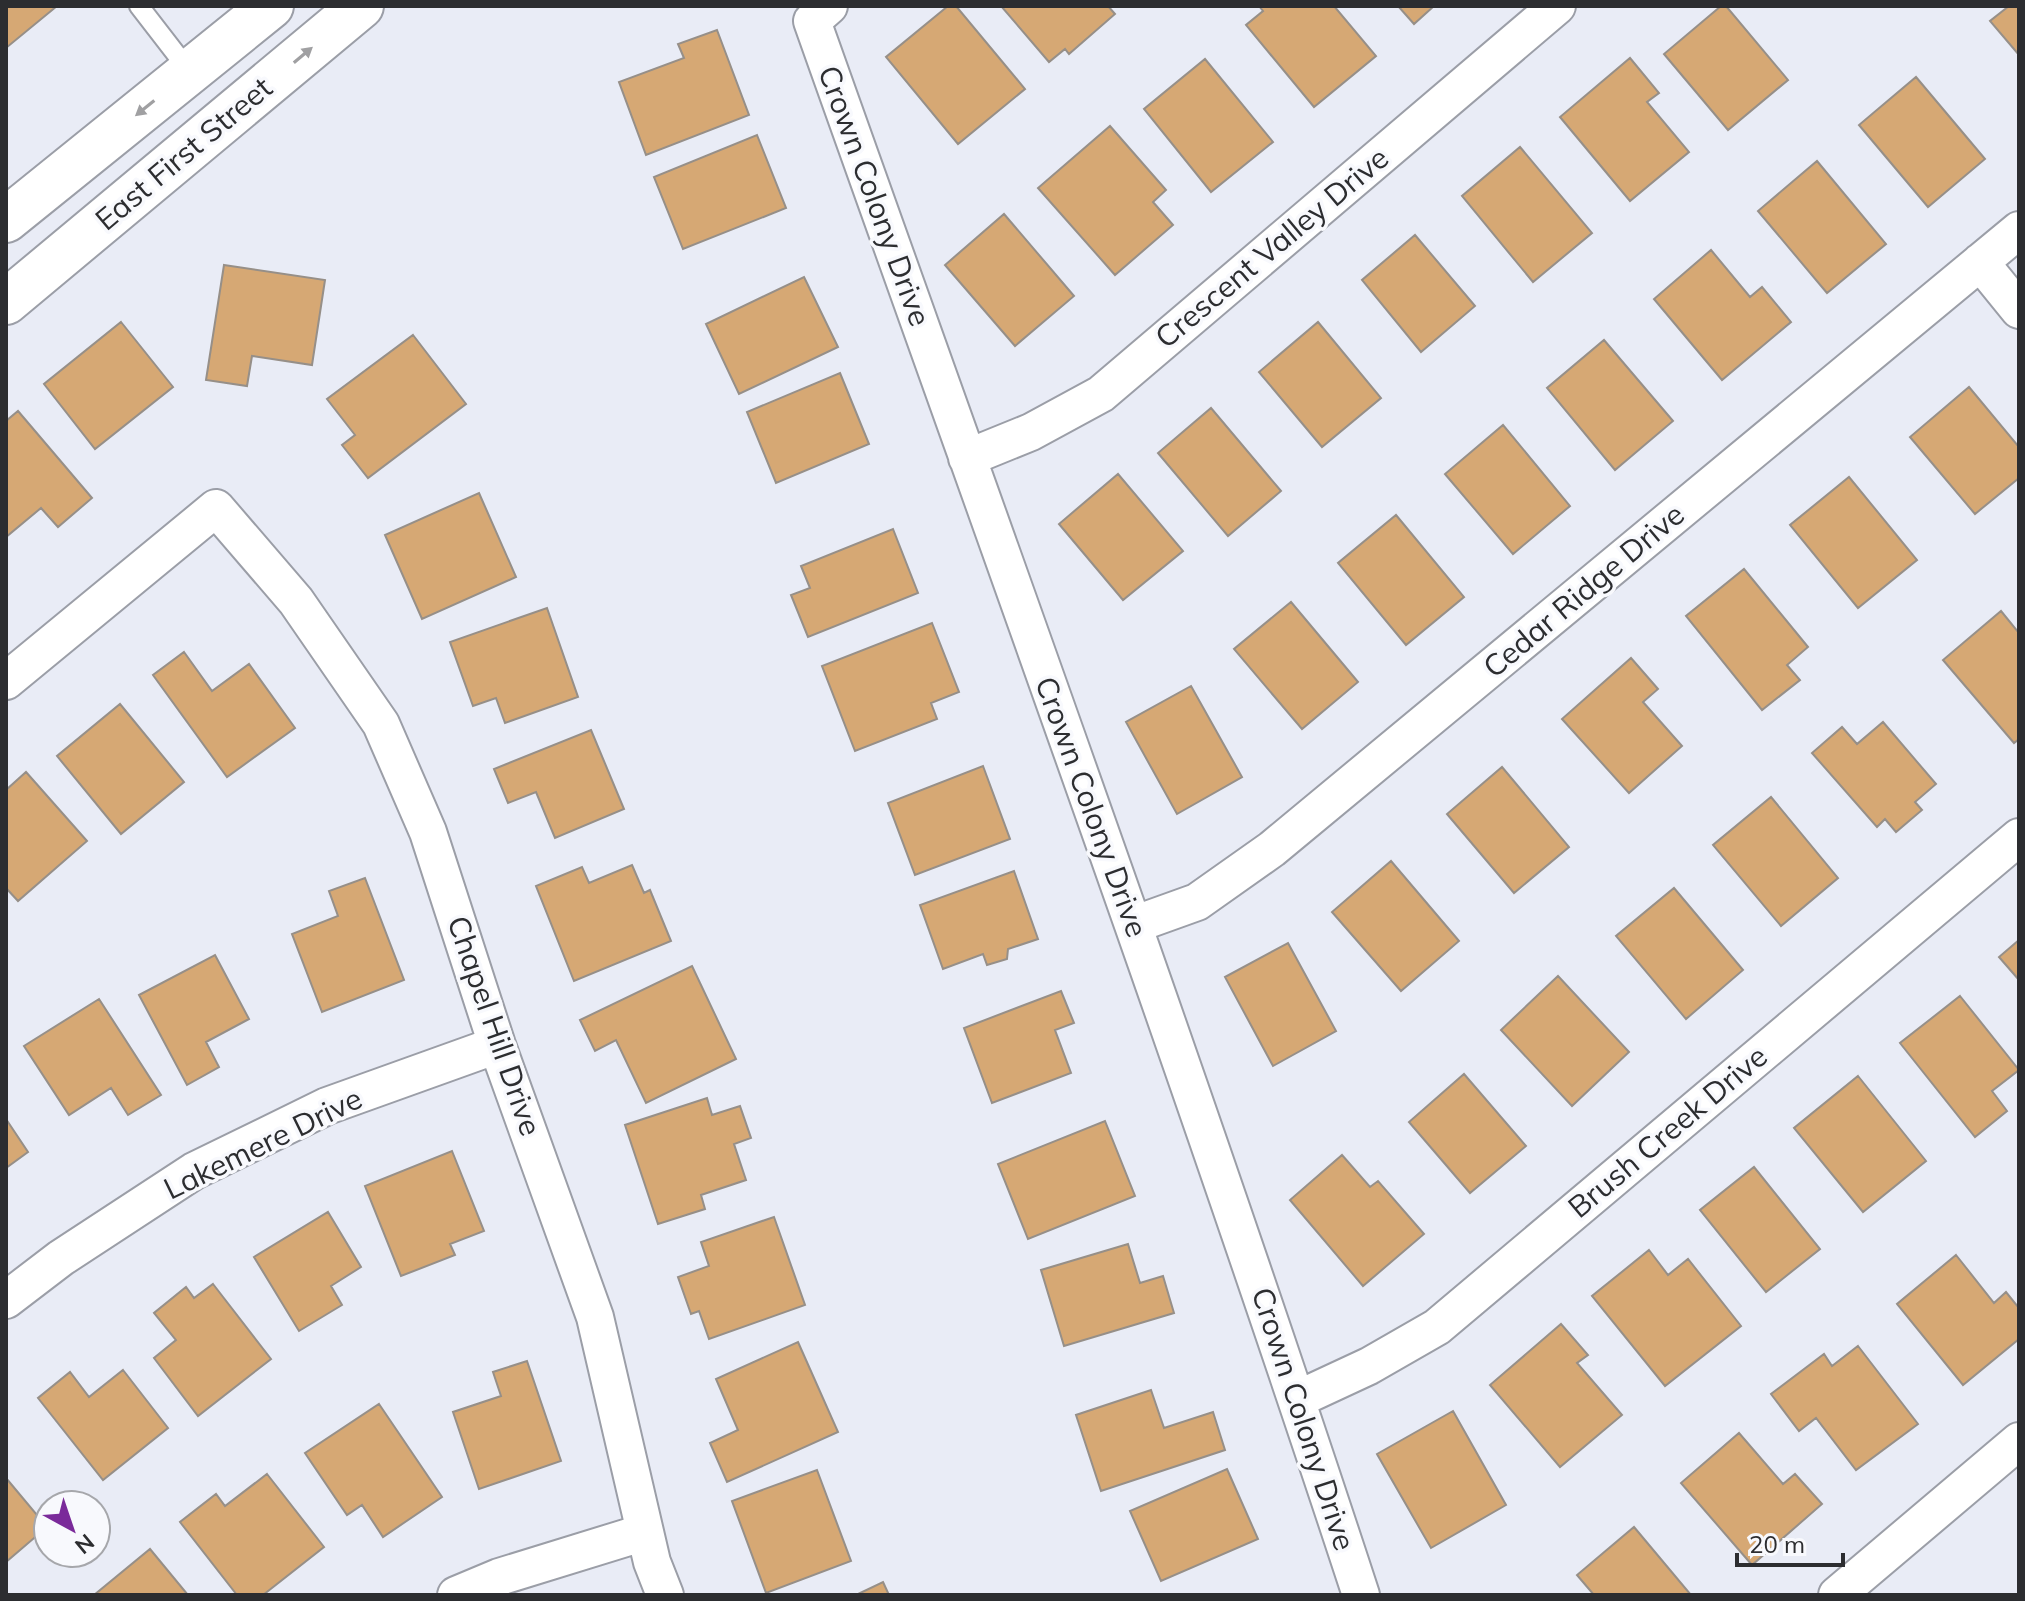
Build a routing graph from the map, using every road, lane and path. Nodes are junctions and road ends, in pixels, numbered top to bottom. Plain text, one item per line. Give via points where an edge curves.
1 (139, 6) edge
2 (271, 6) edge
3 (361, 6) edge
4 (1557, 6) edge
5 (820, 14) edge
6 (190, 72) junction
7 (228, 117) junction
8 (6, 220) edge
9 (2019, 230) edge
10 (1980, 262) junction
11 (47, 269) junction
12 (6, 302) edge
13 (2019, 310) edge
14 (967, 458) junction
15 (6, 681) edge
16 (2019, 837) edge
17 (1133, 925) junction
18 (497, 1045) junction
19 (6, 1300) edge
20 (1298, 1399) junction
21 (2019, 1441) edge
22 (645, 1532) junction
23 (456, 1595) edge
24 (665, 1595) edge
25 (1361, 1595) edge
26 (1837, 1595) edge

1 - 6 lane
2 - 6 main road, East First Street
7 -> 3 main road, East First Street
4 - 14 street, Crescent Valley Drive via 1101,394 1031,432
5 - 14 street, Crown Colony Drive
6 - 7 main road
6 -> 8 main road, East First Street
7 - 11 main road, East First Street
8 - 11 main road
9 - 10 street, Cedar Ridge Drive
10 - 13 street
10 - 17 street, Cedar Ridge Drive via 1272,849 1197,902
11 - 12 main road, East First Street
14 - 17 street, Crown Colony Drive
15 - 18 street, Chapel Hill Drive via 216,508 296,601 381,724 428,832
16 - 20 street, Brush Creek Drive via 1437,1327
17 - 20 street, Crown Colony Drive
18 - 19 street, Lakemere Drive via 327,1106 194,1171
18 - 22 street, Chapel Hill Drive via 595,1317
20 - 25 street, Crown Colony Drive
21 - 26 street
22 - 23 street
22 - 24 street, Chapel Hill Drive

